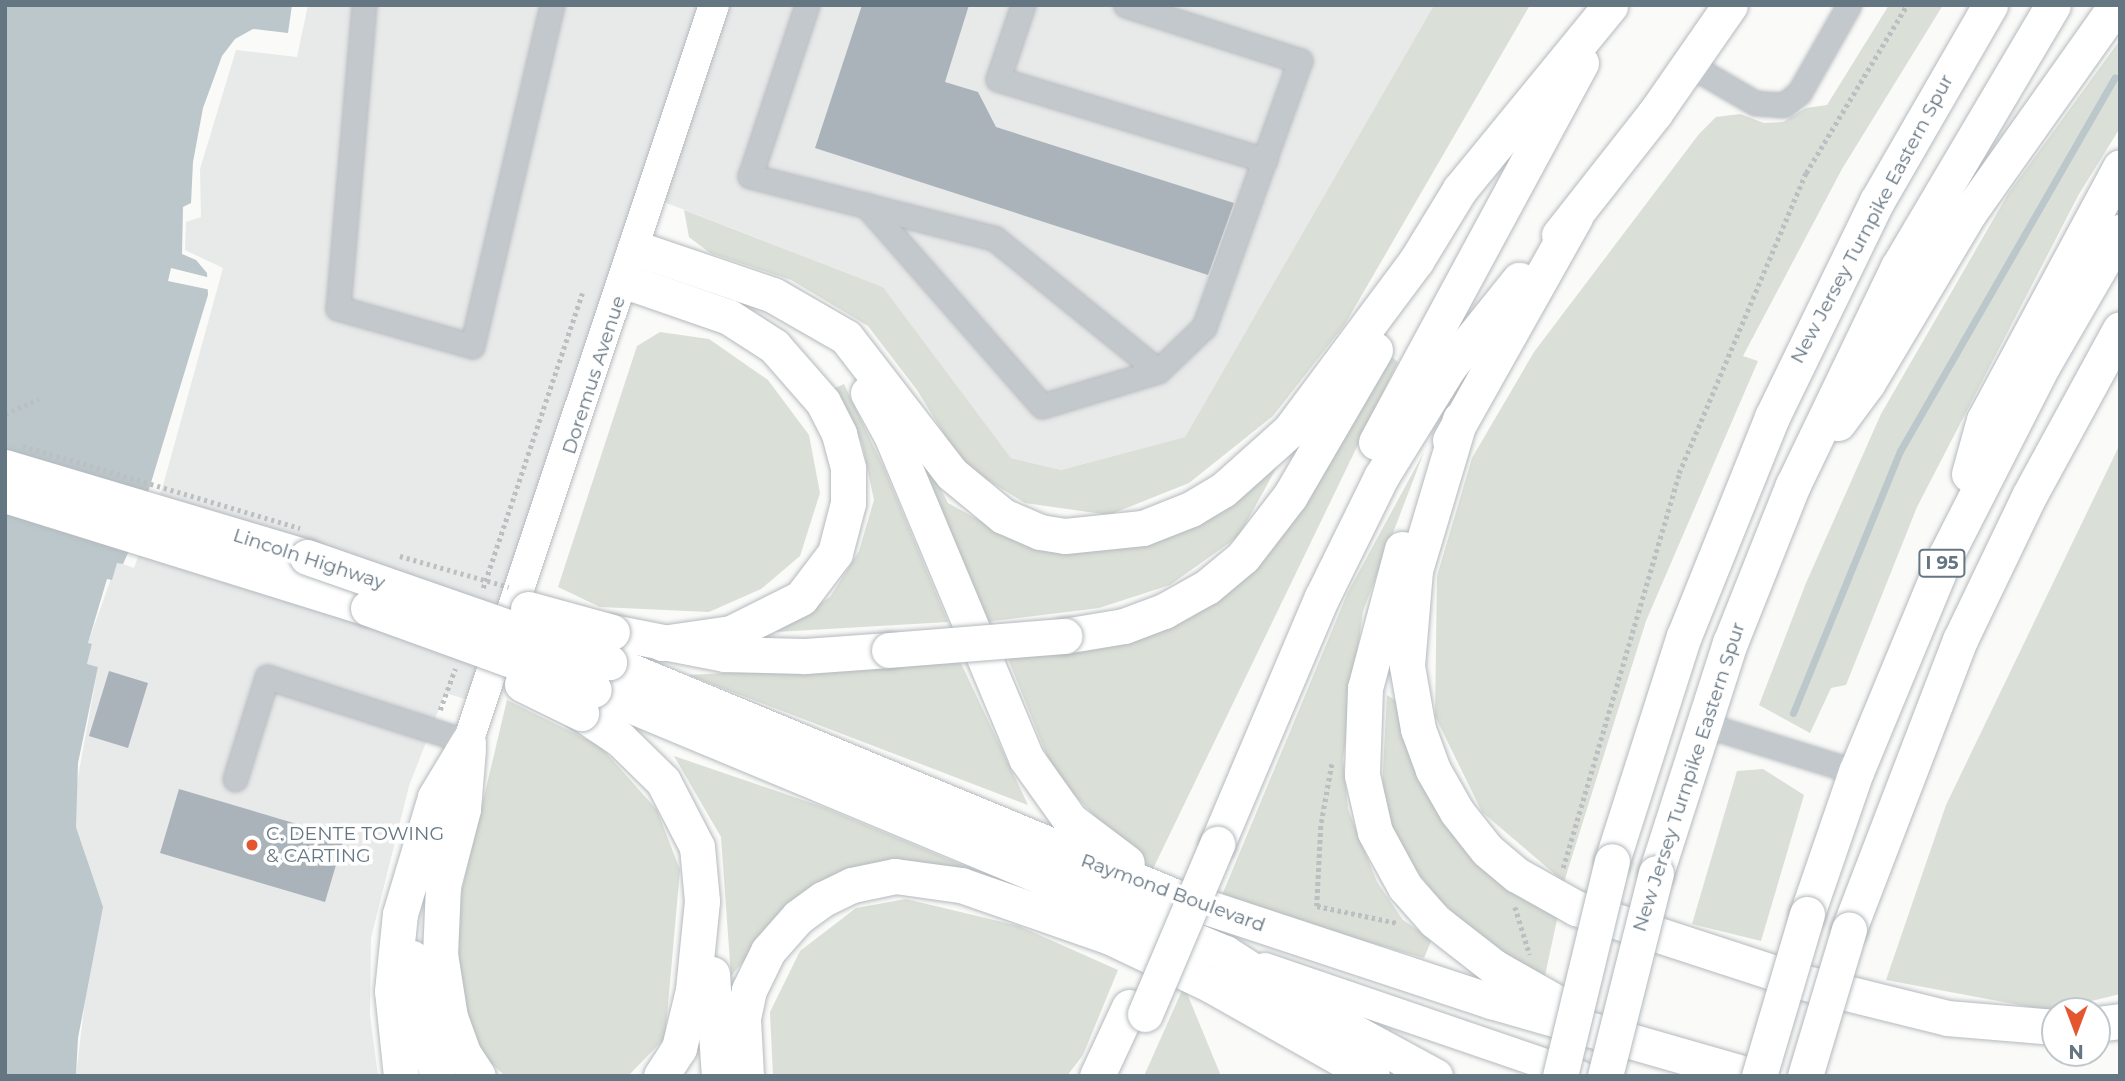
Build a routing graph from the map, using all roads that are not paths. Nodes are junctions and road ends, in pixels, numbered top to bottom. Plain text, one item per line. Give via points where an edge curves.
1 (364, 5) edge
2 (552, 5) edge
3 (714, 5) edge
4 (807, 5) edge
5 (1023, 5) edge
6 (1126, 5) edge
7 (1730, 5) edge
8 (1849, 5) edge
9 (1990, 5) edge
10 (2053, 5) edge
11 (2116, 5) edge
12 (1611, 6) edge
13 (1690, 65) junction
14 (1265, 160) junction
15 (2120, 167) edge
16 (866, 205) junction
17 (1575, 217) junction
18 (2120, 232) edge
19 (635, 248) junction
20 (1416, 261) junction
21 (625, 281) junction
22 (801, 311) junction
23 (2120, 329) edge
24 (1158, 371) junction
25 (1460, 419) junction
26 (5, 467) edge
27 (1793, 485) junction
28 (5, 495) edge
29 (1946, 555) junction
30 (662, 643) junction
31 (599, 674) junction
32 (1702, 724) junction
33 (468, 742) junction
34 (1856, 772) junction
35 (235, 779) dead end
36 (1208, 841) junction
37 (408, 885) junction
38 (1176, 897) junction
39 (702, 901) junction
40 (1225, 953) junction
41 (1137, 1011) junction
42 (2041, 1026) edge
43 (1646, 1045) junction
44 (401, 1076) edge
45 (438, 1076) edge
46 (478, 1076) edge
47 (662, 1076) edge
48 (719, 1076) edge
49 (746, 1076) edge
50 (1097, 1076) edge
51 (1120, 1076) edge
52 (1372, 1076) edge
53 (1435, 1076) edge
54 (1560, 1076) edge
55 (1580, 1076) edge
56 (1605, 1076) edge
57 (1754, 1076) edge
58 (1759, 1076) edge
59 (1805, 1076) edge

1 - 2 lane via 338,308 472,346
3 - 19 main road, Doremus Avenue
4 - 16 lane via 750,176
5 - 14 lane via 998,79
6 - 14 lane via 1300,61
7 - 13 highway
8 - 13 lane via 1799,93 1784,104 1755,103
9 - 54 highway, New Jersey Turnpike Eastern Spur, bridge via 1877,201 1772,417 1685,636 1612,861
10 - 27 highway, New Jersey Turnpike Eastern Spur via 1898,267
11 - 27 highway via 1969,214 1867,384
12 - 20 highway via 1468,179
12 - 36 highway via 1335,523
13 - 17 highway
14 - 24 lane via 1204,327
15 - 29 highway via 1984,420
16 - 24 lane via 994,238
16 - 24 lane via 1042,406
17 - 25 highway
17 - 36 highway via 1475,330 1396,451
18 - 29 highway, I 95 via 2043,365
19 - 21 main road, Doremus Avenue
19 - 22 highway via 759,290
20 - 22 highway via 1304,414 1258,463 1191,509 1151,526 1110,534 1040,532 981,502 952,474 846,337
20 - 30 highway, bridge via 1387,329 1275,519 1243,557 1207,587 1164,611 1124,626 1064,636 889,650 779,656 724,654
21 - 30 highway via 729,317 774,346 823,402 839,434 848,468 848,503 835,553 801,598 732,633
21 - 33 main road, Doremus Avenue
22 - 38 highway via 847,363 881,414 1017,740 1048,793 1084,832
23 - 59 highway, I 95, bridge via 2029,496 1960,640 1849,929
25 - 42 highway via 1415,570 1407,666 1418,729 1433,770 1471,831 1502,863 1555,897 1623,926 1860,999 1969,1022
25 - 43 highway via 1420,500 1375,637 1361,733 1364,795 1382,851 1420,906 1471,950 1543,996
26 - 31 highway, Lincoln Highway, bridge via 307,557
27 - 32 highway, New Jersey Turnpike Eastern Spur
28 - 31 highway, Lincoln Highway, bridge
29 - 34 highway, I 95
30 - 31 highway
31 - 38 highway, Raymond Boulevard
31 - 39 highway via 637,754 674,797 696,847
31 - 40 highway, Raymond Boulevard
32 - 34 lane
32 - 56 highway, New Jersey Turnpike Eastern Spur, bridge via 1656,873
33 - 35 lane via 267,677
33 - 37 highway via 435,797
33 - 46 highway via 463,808 443,886 440,954 450,1017 463,1054
34 - 58 highway, I 95, bridge via 1807,914
36 - 41 highway
37 - 44 highway via 393,970
37 - 45 highway via 415,990
38 - 43 highway, Raymond Boulevard via 1376,965
39 - 47 highway via 690,1013 679,1048
39 - 48 highway
40 - 53 highway via 1319,1013
40 - 55 main road, Raymond Boulevard
41 - 50 highway
41 - 51 highway
43 - 57 highway, Raymond Boulevard
49 - 52 highway via 742,1046 746,1005 768,951 797,917 823,899 852,885 895,876 961,885 1110,937 1222,990

